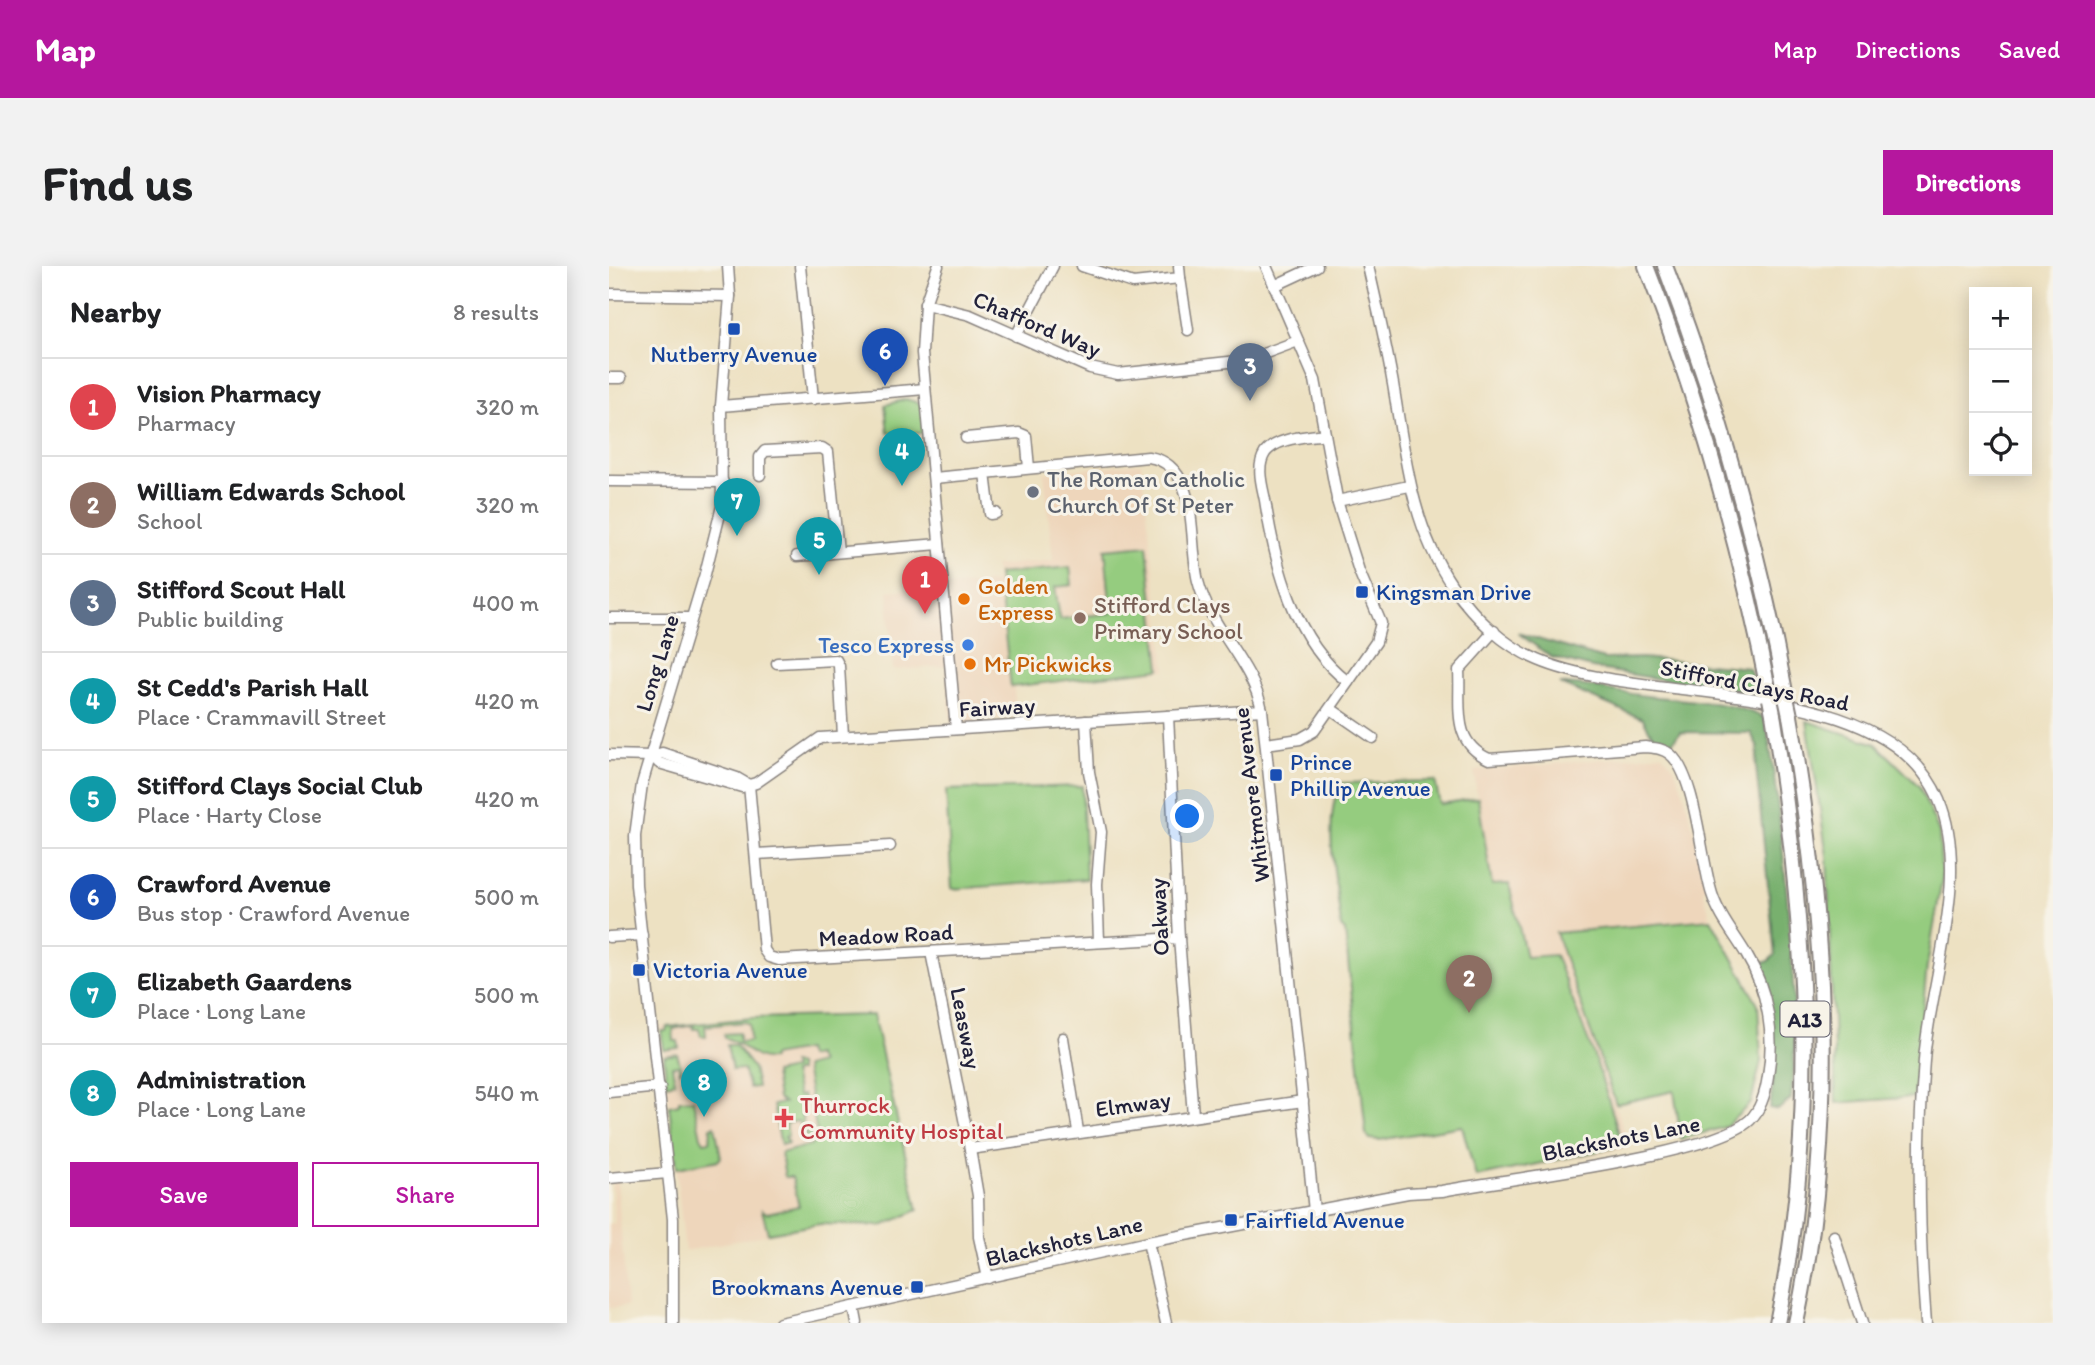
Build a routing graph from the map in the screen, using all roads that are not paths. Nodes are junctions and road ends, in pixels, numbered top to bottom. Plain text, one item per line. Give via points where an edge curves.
1 (728, 266) edge
2 (800, 266) edge
3 (938, 266) edge
4 (1053, 266) edge
5 (1082, 266) edge
6 (1179, 266) edge
7 (1266, 266) edge
8 (1317, 266) edge
9 (1369, 266) edge
10 (1646, 266) edge
11 (1665, 266) edge
12 (1180, 278) junction
13 (1274, 286) junction
14 (609, 294) edge
15 (730, 296) junction
16 (925, 304) junction
17 (1188, 330) dead end
18 (1016, 336) junction
19 (1298, 341) junction
20 (925, 389) junction
21 (813, 399) junction
22 (721, 406) junction
23 (1325, 434) junction
24 (965, 438) dead end
25 (1029, 468) junction
26 (985, 473) junction
27 (760, 475) dead end
28 (934, 478) junction
29 (609, 481) edge
30 (723, 482) junction
31 (1409, 486) junction
32 (1337, 501) junction
33 (996, 513) dead end
34 (939, 544) junction
35 (838, 552) junction
36 (797, 556) dead end
37 (609, 618) edge
38 (691, 618) junction
39 (1494, 631) junction
40 (777, 663) dead end
41 (1348, 682) junction
42 (1331, 709) junction
43 (1262, 710) junction
44 (1168, 716) junction
45 (1086, 721) junction
46 (956, 729) junction
47 (843, 736) junction
48 (1373, 738) dead end
49 (1266, 744) junction
50 (609, 755) edge
51 (652, 756) junction
52 (749, 785) junction
53 (890, 846) dead end
54 (757, 854) junction
55 (642, 935) junction
56 (609, 937) edge
57 (1179, 938) junction
58 (1099, 942) junction
59 (931, 952) junction
60 (1063, 1038) dead end
61 (660, 1087) junction
62 (609, 1091) edge
63 (1303, 1101) junction
64 (1193, 1115) junction
65 (1078, 1131) junction
66 (969, 1149) junction
67 (668, 1172) junction
68 (609, 1178) edge
69 (1314, 1212) junction
70 (1833, 1236) dead end
71 (1148, 1242) junction
72 (988, 1278) junction
73 (854, 1307) junction
74 (673, 1323) edge
75 (780, 1323) edge
76 (857, 1323) edge
77 (1166, 1323) edge
78 (1777, 1323) edge
79 (1795, 1323) edge
80 (1862, 1323) edge
81 (1926, 1323) edge

1 - 15 street, Long Lane
2 - 21 street
3 - 16 street
4 - 18 street
5 - 12 street via 1133,283
6 - 12 street
7 - 13 street
8 - 13 street
9 - 31 street, Stifford Clays Road
10 - 78 highway, A13, bridge via 1694,397 1722,491 1773,714 1795,861 1805,1044 1800,1174
11 - 79 highway, A13 via 1705,377 1764,590 1788,709 1812,870 1824,1042 1817,1196
12 - 17 street
13 - 19 street
14 - 15 street
15 - 22 street, Long Lane
16 - 18 street, Chafford Way via 970,315
16 - 20 street
18 - 19 street, Chafford Way via 1090,368 1118,374 1247,360
19 - 23 street via 1315,380
20 - 21 street
20 - 28 street
21 - 22 street
22 - 30 street, Long Lane
23 - 32 street
23 - 41 street via 1273,446 1261,460 1260,474 1283,583 1325,663
24 - 25 street via 1026,436
25 - 26 street, Whitmore Avenue
25 - 43 street, Whitmore Avenue via 1148,457 1174,468 1185,487 1201,593 1254,683
26 - 28 street, Whitmore Avenue
26 - 33 street via 990,514
27 - 35 street via 760,457 765,451 823,447 828,452
28 - 34 street
29 - 30 street
30 - 38 street, Long Lane via 717,529
31 - 32 street
31 - 39 street, Stifford Clays Road via 1426,538 1452,585
32 - 41 street via 1381,624 1376,642
34 - 35 street
34 - 46 street
35 - 36 street
37 - 38 street
38 - 51 street, Long Lane
39 - 69 street, Blackshots Lane via 1459,670 1462,733 1471,751 1489,759 1645,747 1663,749 1679,764 1712,894 1748,956 1769,1013 1772,1054 1764,1092 1750,1119 1708,1141
39 - 81 street, Stifford Clays Road via 1538,660 1573,672 1834,716 1899,747 1925,774 1940,801 1951,866 1929,1017 1921,1113 1919,1216
40 - 47 street via 836,660
41 - 42 street
42 - 48 street
42 - 49 street via 1307,736
43 - 44 street, Fairway
43 - 49 street, Whitmore Avenue
44 - 45 street, Fairway
44 - 57 street, Oakway
45 - 46 street, Fairway
45 - 58 street via 1089,772 1101,832
46 - 47 street, Fairway
47 - 52 street, Fairway via 810,743
49 - 63 street, Whitmore Avenue
50 - 51 street
51 - 52 street via 662,753
51 - 55 street, Long Lane via 642,784 635,835
52 - 54 street, Meadow Road
53 - 54 street
54 - 59 street, Meadow Road via 762,934 769,957
55 - 56 street
55 - 61 street, Long Lane
57 - 58 street, Meadow Road
57 - 64 street, Oakway
58 - 59 street, Meadow Road
59 - 66 street, Leasway
60 - 65 street
61 - 62 street
61 - 67 street, Long Lane
63 - 64 street, Elmway
63 - 69 street, Whitmore Avenue
64 - 65 street, Elmway
65 - 66 street, Elmway
66 - 72 street, Leasway
67 - 68 street
67 - 74 street, Long Lane
69 - 71 street, Blackshots Lane
70 - 80 street
71 - 72 street, Blackshots Lane
71 - 77 street
72 - 73 street, Blackshots Lane
73 - 75 street, Blackshots Lane
73 - 76 street

